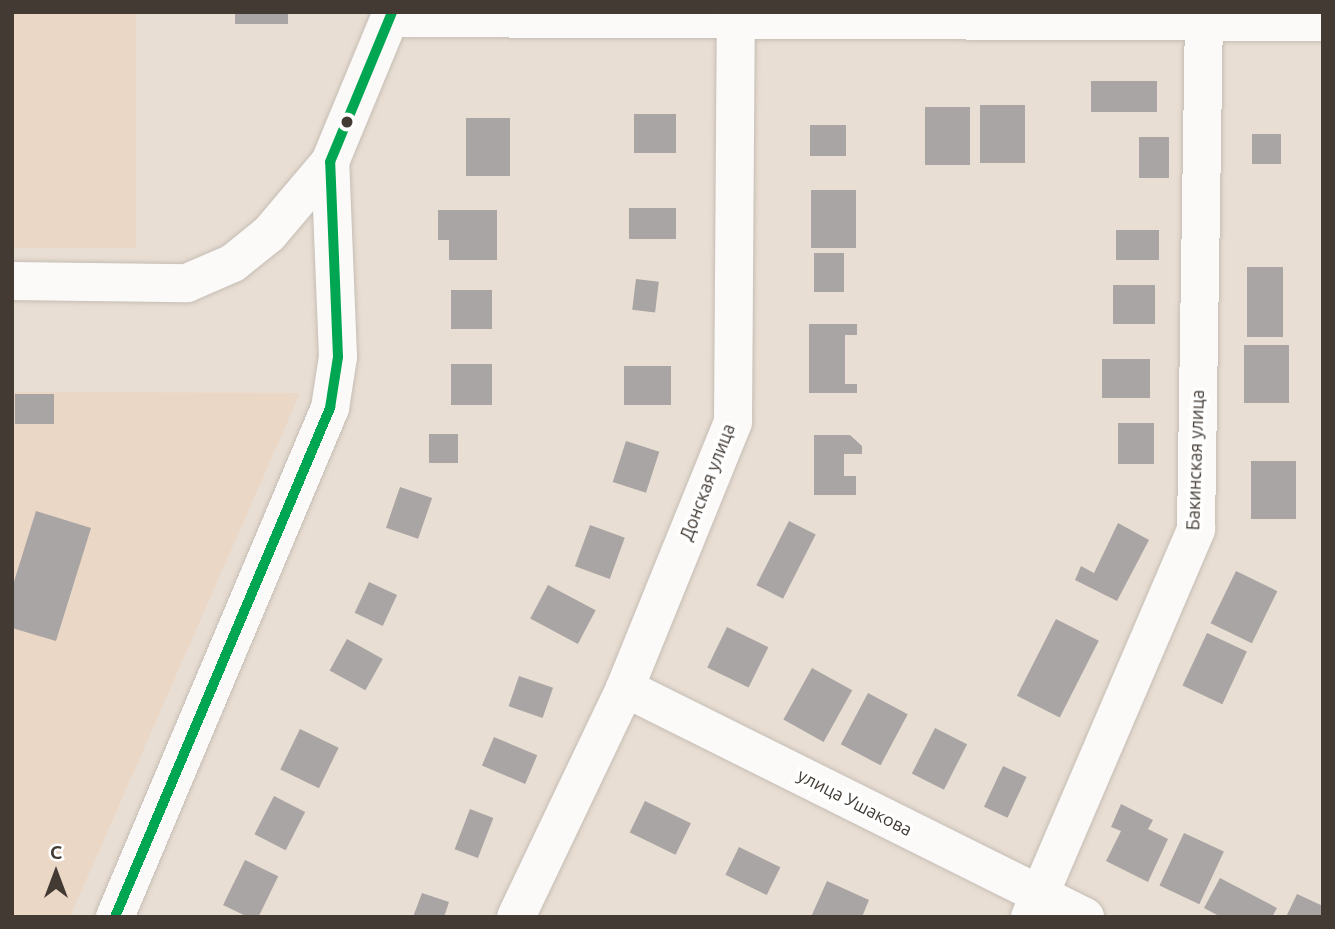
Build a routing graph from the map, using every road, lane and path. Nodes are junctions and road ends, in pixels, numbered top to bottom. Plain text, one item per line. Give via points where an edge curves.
1 (392, 15) edge
2 (736, 15) edge
3 (1204, 16) edge
4 (1323, 22) edge
5 (330, 162) junction
6 (12, 281) edge
7 (625, 688) junction
8 (1035, 906) edge
9 (115, 917) edge
10 (516, 917) edge
11 (1085, 917) edge

1 - 2 street
1 - 5 street
2 - 3 street
2 - 7 street, Донская улица via 733,422
3 - 4 street
3 - 8 street, Бакинская улица via 1196,529
5 - 6 street via 269,234 233,263 187,283
5 - 9 street via 338,357 330,408
7 - 8 street, улица Ушакова
7 - 10 street, Донская улица
8 - 11 street, улица Ушакова

